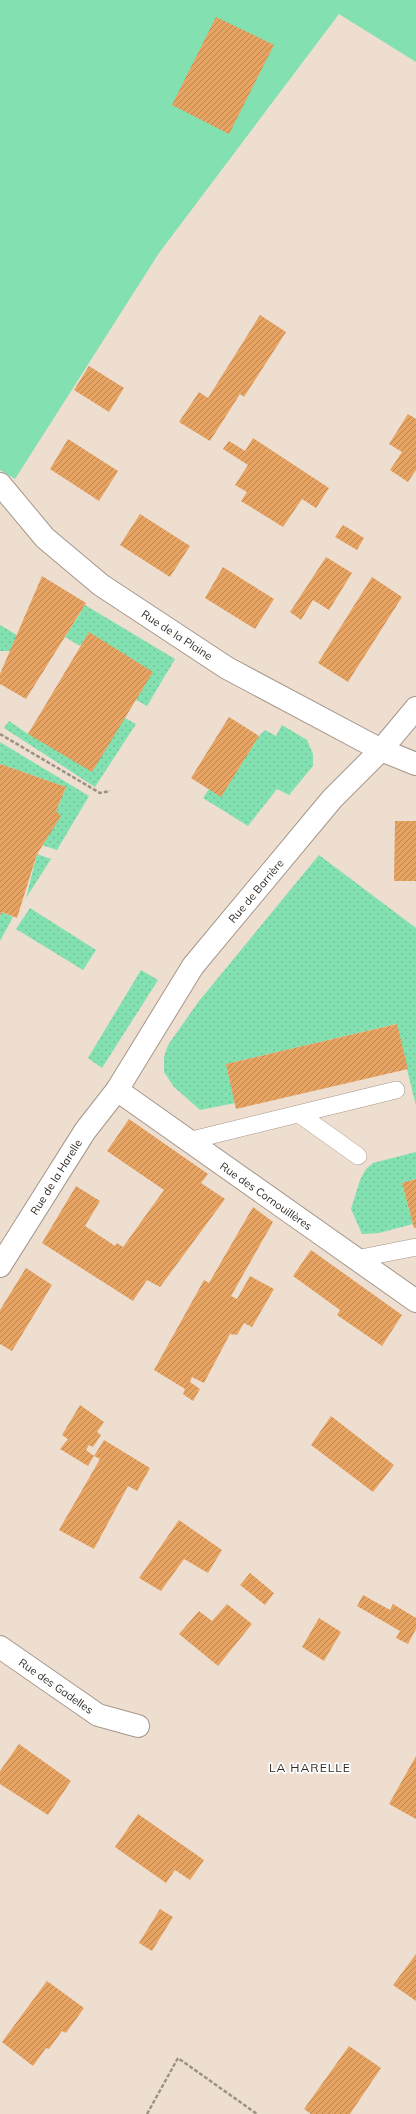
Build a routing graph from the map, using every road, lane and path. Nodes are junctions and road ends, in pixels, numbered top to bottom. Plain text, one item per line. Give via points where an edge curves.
1 (0, 484) edge
2 (416, 708) edge
3 (0, 734) edge
4 (381, 750) junction
5 (416, 764) edge
6 (110, 791) dead end
7 (117, 1090) junction
8 (396, 1090) dead end
9 (299, 1114) junction
10 (188, 1141) junction
11 (358, 1156) dead end
12 (416, 1247) edge
13 (356, 1259) junction
14 (0, 1266) edge
15 (416, 1301) edge
16 (0, 1647) edge
17 (138, 1726) dead end
18 (148, 2114) edge
19 (257, 2114) edge

1 - 4 street, Rue de la Plaine via 45,538 101,585 227,668
2 - 4 street, Rue de Barrière
3 - 6 path via 100,793
4 - 5 street, Rue de la Plaine
4 - 7 street, Rue de Barrière via 332,799 193,966
7 - 10 street, Rue des Cornouillères
7 - 14 street, Rue de la Harelle via 85,1131
8 - 9 lane
9 - 10 lane
9 - 11 lane
10 - 13 street, Rue des Cornouillères
12 - 13 lane
13 - 15 street, Rue des Cornouillères
16 - 17 street, Rue des Gadelles via 98,1715
18 - 19 path via 178,2058

